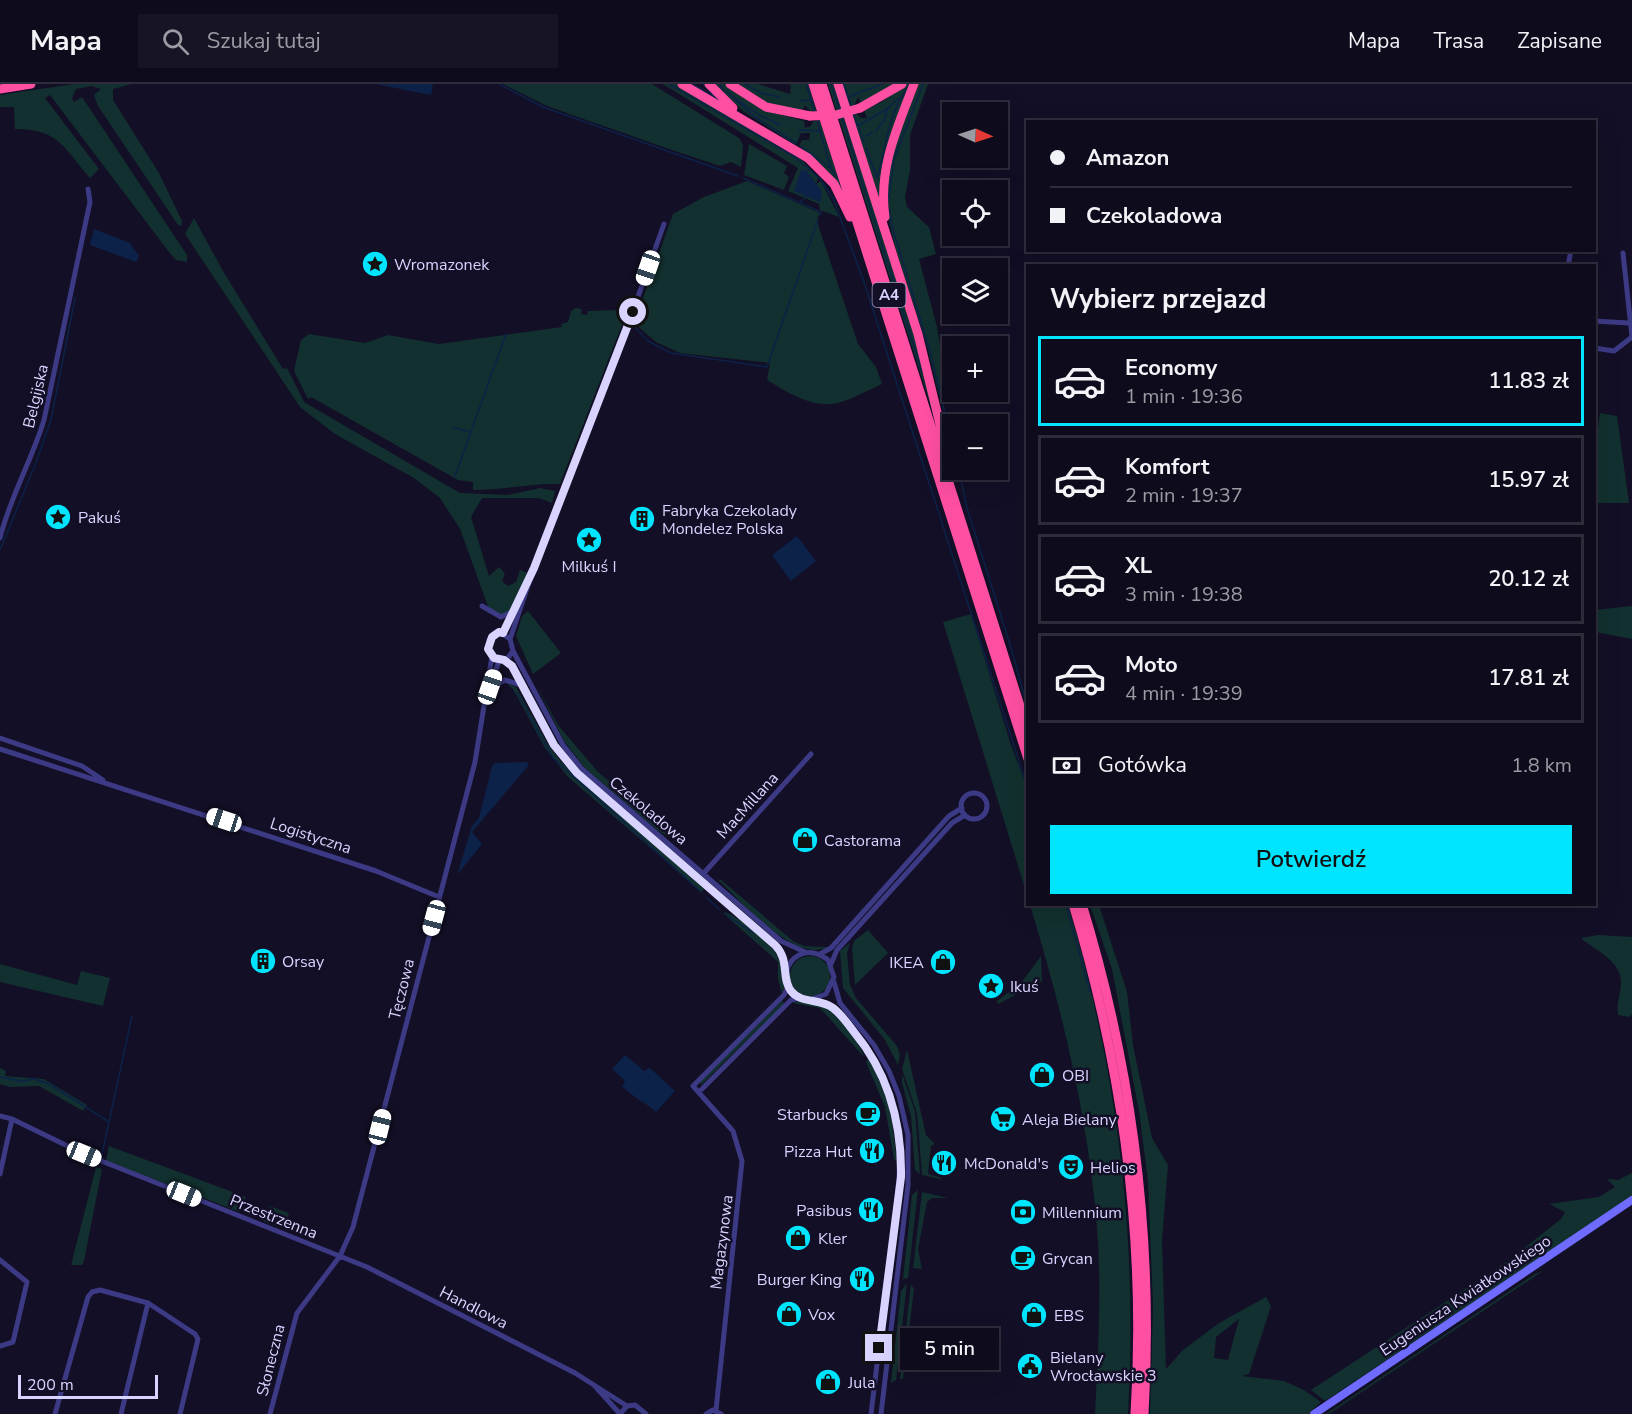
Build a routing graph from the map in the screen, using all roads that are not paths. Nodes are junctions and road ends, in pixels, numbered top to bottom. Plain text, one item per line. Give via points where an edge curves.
1 (31, 84) edge
2 (682, 84) edge
3 (709, 84) edge
4 (730, 84) edge
5 (813, 84) edge
6 (822, 84) edge
7 (838, 84) edge
8 (902, 84) edge
9 (914, 84) edge
10 (0, 89) edge
11 (752, 123) junction
12 (88, 189) dead end
13 (664, 224) dead end
14 (867, 253) junction
15 (1623, 253) dead end
16 (893, 254) junction
17 (1596, 321) edge
18 (1629, 323) junction
19 (1596, 348) edge
20 (957, 506) junction
21 (0, 538) edge
22 (533, 571) junction
23 (482, 606) dead end
24 (516, 610) junction
25 (503, 633) junction
26 (510, 639) junction
27 (513, 651) junction
28 (492, 656) junction
29 (502, 660) junction
30 (524, 686) junction
31 (489, 689) junction
32 (1026, 725) edge
33 (0, 738) edge
34 (0, 749) edge
35 (1026, 753) edge
36 (811, 754) dead end
37 (104, 781) junction
38 (962, 808) junction
39 (965, 814) junction
40 (921, 853) junction
41 (703, 874) junction
42 (439, 897) junction
43 (876, 902) junction
44 (1074, 906) edge
45 (1083, 906) edge
46 (807, 952) junction
47 (819, 954) junction
48 (831, 966) junction
49 (787, 971) junction
50 (834, 977) junction
51 (788, 985) junction
52 (800, 998) junction
53 (809, 1000) junction
54 (699, 1092) junction
55 (0, 1116) edge
56 (12, 1119) junction
57 (0, 1174) edge
58 (1632, 1200) edge
59 (340, 1256) junction
60 (0, 1260) edge
61 (148, 1304) junction
62 (297, 1313) joint
63 (0, 1346) edge
64 (594, 1385) junction
65 (627, 1406) junction
66 (718, 1412) edge
67 (55, 1414) edge
68 (121, 1414) edge
69 (180, 1414) edge
70 (270, 1414) edge
71 (620, 1414) edge
72 (646, 1414) edge
73 (706, 1414) edge
74 (871, 1414) edge
75 (881, 1414) edge
76 (1135, 1414) edge
77 (1144, 1414) edge
78 (1314, 1414) edge

1 - 10 highway
2 - 11 highway
3 - 11 highway
4 - 8 highway, bridge via 766,107 810,116 836,115 860,108
5 - 14 highway, A4
6 - 20 highway, A4
7 - 16 highway
9 - 16 highway via 884,172 883,207
11 - 14 highway via 824,172 841,196
12 - 21 street, Belgijska via 90,202 44,420
13 - 22 street
14 - 35 highway, A4
15 - 18 street
16 - 20 highway via 924,356
17 - 18 street
18 - 19 street via 1632,336 1617,350
20 - 32 highway, A4
22 - 24 street
22 - 26 street
23 - 24 street via 501,617
24 - 25 street
25 - 26 street
25 - 28 street via 489,640
26 - 27 street
27 - 29 street
27 - 41 street, Czekoladowa via 577,763
28 - 29 street
28 - 31 street, Tęczowa
29 - 30 street, Czekoladowa via 512,666
29 - 31 street
30 - 31 street via 505,681
30 - 49 street, Czekoladowa via 554,745 577,773 775,945
31 - 42 street, Tęczowa via 475,762
33 - 37 street, Logistyczna via 82,766
34 - 37 street, Logistyczna
36 - 41 street, MacMillana
37 - 42 street, Logistyczna via 392,876
38 - 39 street
38 - 39 street via 964,798 970,794 986,800 982,816 972,818
38 - 40 street via 949,816
39 - 40 street
40 - 43 street
41 - 46 street, Czekoladowa via 788,946
42 - 59 street, Tęczowa via 356,1219
43 - 47 street via 831,948
43 - 48 street via 836,952
44 - 76 highway via 1107,1030 1127,1155 1137,1267
45 - 77 highway via 1115,1028 1136,1154 1146,1265
46 - 47 street
46 - 49 street via 794,959
47 - 48 street
48 - 50 street
49 - 51 street
50 - 53 street via 826,994
50 - 75 street via 840,1003 874,1045 889,1071 908,1135 908,1185
51 - 52 street
51 - 54 street, Magazynowa via 784,995 693,1086
52 - 53 street
52 - 54 street via 791,1000
53 - 74 street via 833,1008 864,1044 886,1085 898,1125 901,1177
54 - 66 street, Magazynowa via 733,1131 742,1161
55 - 56 street, Przestrzenna
56 - 57 street
56 - 59 street, Przestrzenna via 84,1154
58 - 78 main road, Eugeniusza Kwiatkowskiego
59 - 62 street, Tęczowa
59 - 64 street, Handlowa
60 - 63 street via 27,1282 13,1342
61 - 67 street via 104,1291 92,1292
61 - 68 street
61 - 69 street via 198,1339
62 - 70 street, Słoneczna
64 - 65 street, Handlowa
64 - 71 street, Handlowa
65 - 71 street
65 - 72 street, Handlowa via 641,1408
66 - 73 street

